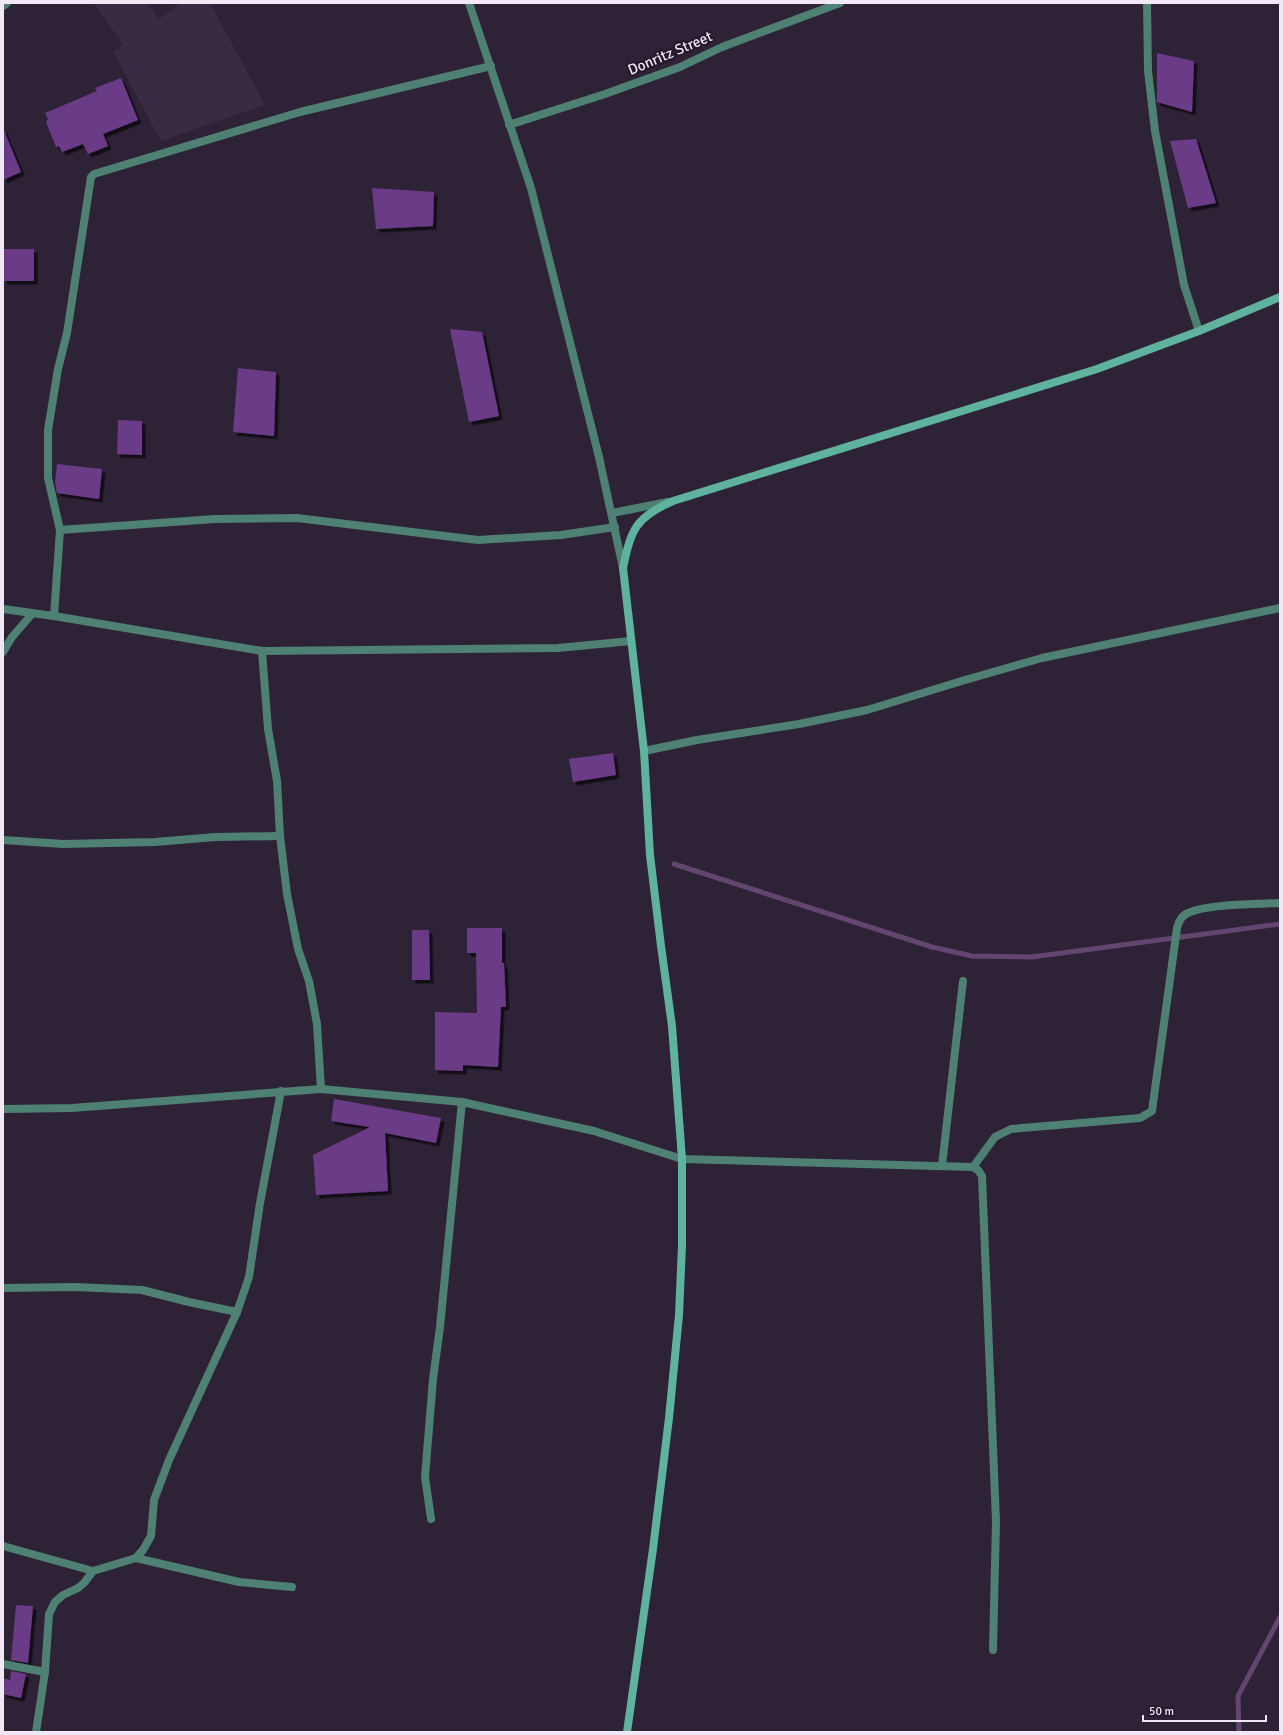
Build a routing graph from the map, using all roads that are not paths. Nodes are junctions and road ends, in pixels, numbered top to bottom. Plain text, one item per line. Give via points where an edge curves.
1 (7, 3) edge
2 (469, 3) edge
3 (840, 3) edge
4 (1147, 3) edge
5 (3, 6) edge
6 (490, 66) junction
7 (509, 124) junction
8 (1280, 297) edge
9 (1199, 331) junction
10 (673, 501) junction
11 (612, 513) junction
12 (615, 527) junction
13 (60, 530) junction
14 (623, 568) junction
15 (1280, 608) edge
16 (3, 609) edge
17 (32, 614) junction
18 (54, 616) junction
19 (631, 641) junction
20 (262, 651) junction
21 (3, 652) edge
22 (644, 751) junction
23 (280, 836) junction
24 (3, 840) edge
25 (1280, 903) edge
26 (963, 981) dead end
27 (321, 1089) junction
28 (281, 1091) junction
29 (462, 1102) junction
30 (3, 1109) edge
31 (682, 1159) junction
32 (942, 1166) junction
33 (973, 1167) junction
34 (3, 1288) edge
35 (237, 1312) junction
36 (431, 1519) dead end
37 (3, 1546) edge
38 (136, 1558) junction
39 (93, 1571) junction
40 (292, 1587) dead end
41 (992, 1650) dead end
42 (3, 1664) edge
43 (45, 1672) junction
44 (36, 1732) edge
45 (627, 1732) edge

1 - 5 street
2 - 6 street
3 - 7 street, Donritz Street via 605,94
4 - 9 street via 1148,71 1155,131 1184,285
6 - 7 street
6 - 13 street via 300,112 91,177 68,333 58,370 48,430 48,478
7 - 11 street via 531,188
8 - 9 street
9 - 10 street via 1097,369
10 - 11 street
10 - 14 street via 643,517 634,530
11 - 12 street
12 - 13 street via 561,535 478,540 297,518 215,519
12 - 14 street
13 - 18 street
14 - 19 street
15 - 22 street via 1042,658 867,710
16 - 17 street
17 - 18 street
17 - 21 street via 12,636
18 - 20 street
19 - 20 street via 558,648
19 - 22 street
20 - 23 street via 268,728 277,781
22 - 31 street via 650,855 672,1026
23 - 24 street via 78,844
23 - 27 street via 286,894 298,949 310,981 317,1024
25 - 33 street via 1207,908 1188,913 1180,919 1174,946 1152,1110 1140,1118 1010,1129 995,1137
26 - 32 street
27 - 28 street
27 - 29 street
28 - 30 street via 72,1108
28 - 35 street via 249,1277
29 - 31 street via 594,1131
29 - 36 street via 425,1477
31 - 32 street
31 - 45 street via 679,1315 670,1410
32 - 33 street
33 - 41 street via 982,1176 996,1513
34 - 35 street via 74,1286 142,1290
35 - 38 street via 169,1460 154,1500 151,1536
37 - 39 street
38 - 39 street
38 - 40 street via 239,1582
39 - 43 street via 78,1588 55,1602 49,1614
42 - 43 street
43 - 44 street

